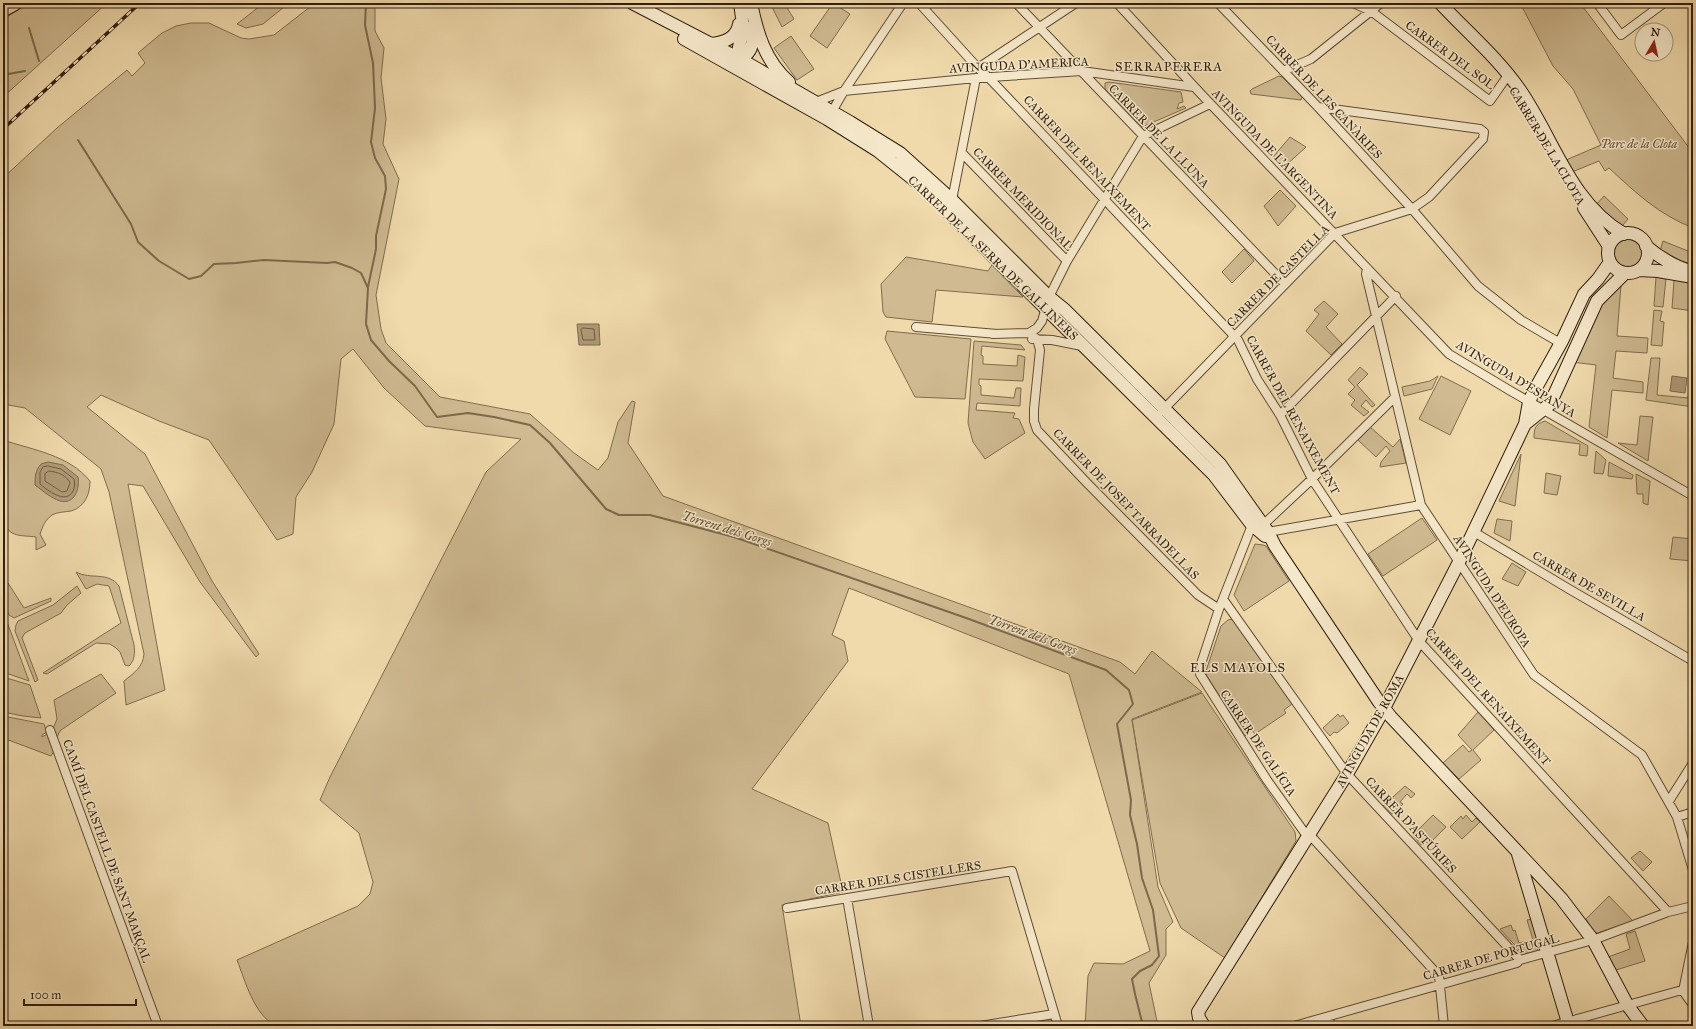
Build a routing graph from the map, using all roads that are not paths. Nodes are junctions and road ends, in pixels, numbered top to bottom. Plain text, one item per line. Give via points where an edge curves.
1 (6, 3) edge
2 (14, 3) edge
3 (624, 3) edge
4 (632, 3) edge
5 (736, 3) edge
6 (740, 3) edge
7 (748, 3) edge
8 (751, 3) edge
9 (903, 3) edge
10 (920, 3) edge
11 (1016, 3) edge
12 (1076, 3) edge
13 (1117, 3) edge
14 (1218, 3) edge
15 (1353, 3) edge
16 (1381, 3) edge
17 (1440, 3) edge
18 (1597, 3) edge
19 (1664, 3) edge
20 (3, 5) edge
21 (3, 9) edge
22 (1371, 11) junction
23 (1040, 27) junction
24 (1466, 31) junction
25 (711, 49) junction
26 (740, 59) junction
27 (978, 68) junction
28 (1082, 71) junction
29 (1283, 71) junction
30 (976, 78) junction
31 (989, 78) junction
32 (1506, 78) junction
33 (1194, 87) junction
34 (844, 91) junction
35 (780, 93) junction
36 (801, 93) junction
37 (816, 102) junction
38 (1210, 104) junction
39 (1315, 108) junction
40 (830, 115) junction
41 (1143, 136) junction
42 (962, 153) junction
43 (1573, 188) junction
44 (1105, 199) junction
45 (949, 204) junction
46 (1412, 209) junction
47 (1335, 233) junction
48 (1624, 234) junction
49 (1608, 246) junction
50 (1646, 246) junction
51 (1067, 261) junction
52 (1610, 262) junction
53 (1367, 268) junction
54 (1639, 270) junction
55 (1693, 271) edge
56 (1624, 273) junction
57 (1693, 277) edge
58 (1285, 284) junction
59 (1396, 296) junction
60 (1046, 302) junction
61 (1376, 317) junction
62 (1042, 321) junction
63 (916, 327) dead end
64 (1029, 333) junction
65 (993, 334) junction
66 (1234, 336) junction
67 (1037, 339) junction
68 (1052, 340) junction
69 (1562, 341) junction
70 (1084, 346) junction
71 (1040, 354) junction
72 (1395, 397) junction
73 (1529, 402) junction
74 (1165, 408) junction
75 (1543, 410) junction
76 (1280, 415) junction
77 (1156, 418) junction
78 (1525, 424) junction
79 (1312, 479) junction
80 (1234, 493) junction
81 (1693, 496) edge
82 (1421, 505) junction
83 (1338, 519) junction
84 (1261, 527) junction
85 (1474, 532) junction
86 (1275, 546) junction
87 (1459, 562) junction
88 (1223, 600) junction
89 (1220, 609) junction
90 (1419, 641) junction
91 (1693, 661) edge
92 (1385, 708) junction
93 (50, 730) dead end
94 (1693, 763) edge
95 (1347, 774) junction
96 (1669, 801) junction
97 (1693, 812) edge
98 (1677, 817) junction
99 (1308, 835) junction
100 (1518, 853) junction
101 (1693, 870) edge
102 (1536, 872) junction
103 (1525, 878) junction
104 (847, 898) junction
105 (1693, 906) edge
106 (787, 908) dead end
107 (1668, 912) junction
108 (1593, 940) junction
109 (1693, 942) edge
110 (1547, 954) junction
111 (1520, 960) junction
112 (1440, 985) junction
113 (1693, 987) edge
114 (1682, 991) junction
115 (1693, 1005) edge
116 (1628, 1006) junction
117 (1054, 1014) junction
118 (1328, 1016) junction
119 (3, 1021) edge
120 (1568, 1024) edge
121 (6, 1026) edge
122 (158, 1026) edge
123 (869, 1026) edge
124 (980, 1026) edge
125 (1058, 1026) edge
126 (1204, 1026) edge
127 (1294, 1026) edge
128 (1330, 1026) edge
129 (1444, 1026) edge
130 (1552, 1026) edge
131 (1643, 1026) edge

1 - 20 highway
2 - 21 highway
3 - 25 street, CARRER DE LA SERRA DE GALLINERS
4 - 25 street, CARRER DE LA SERRA DE GALLINERS
5 - 25 street via 739,19 736,33
6 - 26 street via 743,19 738,45
7 - 26 street via 754,41 750,50
8 - 36 street via 757,30 769,58 782,76
9 - 34 street
10 - 27 street, CARRER DEL RENAIXEMENT
11 - 23 street, CARRER DE LA LLUNA
12 - 23 street
13 - 33 street, AVINGUDA DE L'ARGENTINA
14 - 29 street, CARRER DE LES CANÀRIES
15 - 22 street, CARRER DEL SOL
16 - 22 street
17 - 24 street, CARRER DE LA CLOTA
18 - 19 street via 1621,35
22 - 29 street via 1311,59
22 - 32 street, CARRER DEL SOL via 1490,101
23 - 27 street
23 - 28 street, CARRER DE LA LLUNA
24 - 32 street, CARRER DE LA CLOTA
24 - 43 street, CARRER DE LA CLOTA via 1490,54 1519,89 1540,121
25 - 26 street via 720,55
25 - 35 street, CARRER DE LA SERRA DE GALLINERS
26 - 35 street via 746,67 776,87
26 - 36 street, CARRER DE LA SERRA DE GALLINERS
27 - 31 street, CARRER DEL RENAIXEMENT
28 - 31 street, AVINGUDA D'AMERICA
28 - 33 street, AVINGUDA D'AMERICA
28 - 41 street, CARRER DE LA LLUNA
29 - 39 street, CARRER DE LES CANÀRIES
30 - 31 street, AVINGUDA D'AMERICA
30 - 34 street, AVINGUDA D'AMERICA
30 - 42 street
31 - 44 street, CARRER DEL RENAIXEMENT
32 - 43 street, CARRER DE LA CLOTA via 1530,114 1556,164
33 - 38 street, AVINGUDA DE L'ARGENTINA
34 - 37 street, AVINGUDA D'AMERICA
34 - 40 street
35 - 40 street, CARRER DE LA SERRA DE GALLINERS
36 - 37 street, CARRER DE LA SERRA DE GALLINERS
37 - 40 street, CARRER DE LA SERRA DE GALLINERS
38 - 41 street
38 - 47 street, AVINGUDA DE L'ARGENTINA
39 - 46 street, CARRER DE LES CANÀRIES
39 - 46 street, CARRER DE CASTELLA via 1480,129 1484,132 1483,139 1429,197
40 - 45 street, CARRER DE LA SERRA DE GALLINERS
41 - 44 street
41 - 58 street, CARRER DE LA LLUNA
42 - 45 street
42 - 51 street, CARRER MERIDIONAL
43 - 48 street, CARRER DE LA CLOTA via 1606,222
43 - 49 street, CARRER DE LA CLOTA
44 - 51 street
44 - 66 street, CARRER DEL RENAIXEMENT
45 - 60 street, CARRER DE LA SERRA DE GALLINERS
46 - 47 street, CARRER DE CASTELLA
46 - 69 street, CARRER DE LES CANÀRIES via 1478,286 1521,320 1554,340
47 - 53 street, AVINGUDA D'ESPANYA
47 - 58 street, CARRER DE CASTELLA
48 - 49 street
48 - 50 street via 1640,238
49 - 52 street
50 - 54 street via 1646,260
50 - 55 street via 1656,255 1678,267
51 - 60 street
52 - 56 street
52 - 69 street, AVINGUDA DE ROMA via 1584,294
53 - 59 street, AVINGUDA D'ESPANYA
53 - 61 street, AVINGUDA D'EUROPA via 1366,274
54 - 56 street
54 - 57 street
56 - 75 street, AVINGUDA DE ROMA via 1597,301 1550,404
58 - 66 street, CARRER DE CASTELLA
59 - 61 street
59 - 73 street, AVINGUDA D'ESPANYA via 1449,354
60 - 62 street
60 - 70 street, CARRER DE LA SERRA DE GALLINERS
60 - 74 street, CARRER DE LA SERRA DE GALLINERS via 1065,310
61 - 72 street, AVINGUDA D'EUROPA
61 - 76 street
62 - 64 street
62 - 68 street via 1043,333
63 - 65 street
64 - 65 street
64 - 67 street
65 - 67 street
66 - 74 street, CARRER DE CASTELLA
66 - 76 street, CARRER DEL RENAIXEMENT
67 - 68 street
67 - 71 street
68 - 70 street
68 - 71 street via 1044,344
69 - 73 street, AVINGUDA DE ROMA
70 - 77 street, CARRER DE LA SERRA DE GALLINERS
71 - 89 street, CARRER DE JOSEP TARRADELLAS via 1034,409 1037,430 1198,595
72 - 79 street
72 - 82 street, AVINGUDA D'EUROPA
73 - 75 street, AVINGUDA D'ESPANYA
73 - 78 street, AVINGUDA DE ROMA
74 - 77 street, CARRER DE CASTELLA
74 - 80 street, CARRER DE LA SERRA DE GALLINERS via 1220,464
75 - 78 street, AVINGUDA DE ROMA
75 - 81 street, AVINGUDA D'ESPANYA
76 - 79 street, CARRER DEL RENAIXEMENT
77 - 80 street, CARRER DE LA SERRA DE GALLINERS
78 - 85 street, AVINGUDA DE ROMA
79 - 83 street, CARRER DEL RENAIXEMENT
79 - 84 street
80 - 84 street, CARRER DE LA SERRA DE GALLINERS
82 - 83 street
82 - 87 street, AVINGUDA D'EUROPA
83 - 84 street
83 - 90 street, CARRER DEL RENAIXEMENT
84 - 86 street, CARRER DE LA SERRA DE GALLINERS
84 - 86 street, CARRER DE LA SERRA DE GALLINERS
84 - 88 street, CARRER DE GALÍCIA
85 - 87 street, AVINGUDA DE ROMA
85 - 91 street, CARRER DE SEVILLA
86 - 92 street, CARRER DE LA SERRA DE GALLINERS
87 - 90 street, AVINGUDA DE ROMA
87 - 96 street, AVINGUDA D'EUROPA via 1534,675 1642,755
88 - 89 street, CARRER DE GALÍCIA
88 - 95 street, CARRER D'ASTÚRIES
89 - 99 street, CARRER DE GALÍCIA via 1200,667 1200,674 1267,780
90 - 92 street, AVINGUDA DE ROMA
90 - 107 street, CARRER DEL RENAIXEMENT
92 - 95 street, AVINGUDA DE ROMA
92 - 100 street, CARRER DE LA SERRA DE GALLINERS
93 - 122 street, CAMÍ DEL CASTELL DE SANT MARÇAL
94 - 96 street
95 - 99 street, AVINGUDA DE ROMA
95 - 111 street, CARRER D'ASTÚRIES
96 - 98 street, AVINGUDA D'EUROPA
97 - 98 street
98 - 101 street, AVINGUDA D'EUROPA
99 - 112 street, CARRER DE GALÍCIA via 1439,976
99 - 126 street, AVINGUDA DE ROMA via 1198,1012
100 - 102 street, CARRER DE LA SERRA DE GALLINERS
100 - 103 street
102 - 103 street
102 - 108 street, CARRER DE LA SERRA DE GALLINERS via 1562,898
103 - 110 street
104 - 106 street, CARRER DELS CISTELLERS
104 - 117 street, CARRER DELS CISTELLERS via 1012,871
104 - 123 street
105 - 107 street, CARRER DE PORTUGAL
107 - 108 street, CARRER DE PORTUGAL
108 - 110 street, CARRER DE PORTUGAL
108 - 116 street, CARRER DE LA SERRA DE GALLINERS
109 - 114 street
110 - 111 street, CARRER DE PORTUGAL
110 - 120 street
111 - 112 street, CARRER DE PORTUGAL
112 - 118 street, CARRER DE PORTUGAL
112 - 129 street
113 - 114 street
114 - 115 street
114 - 116 street
116 - 120 street
116 - 131 street, CARRER DE LA SERRA DE GALLINERS
117 - 124 street
117 - 125 street
118 - 127 street, CARRER DE PORTUGAL
118 - 128 street
119 - 121 street
120 - 130 street

